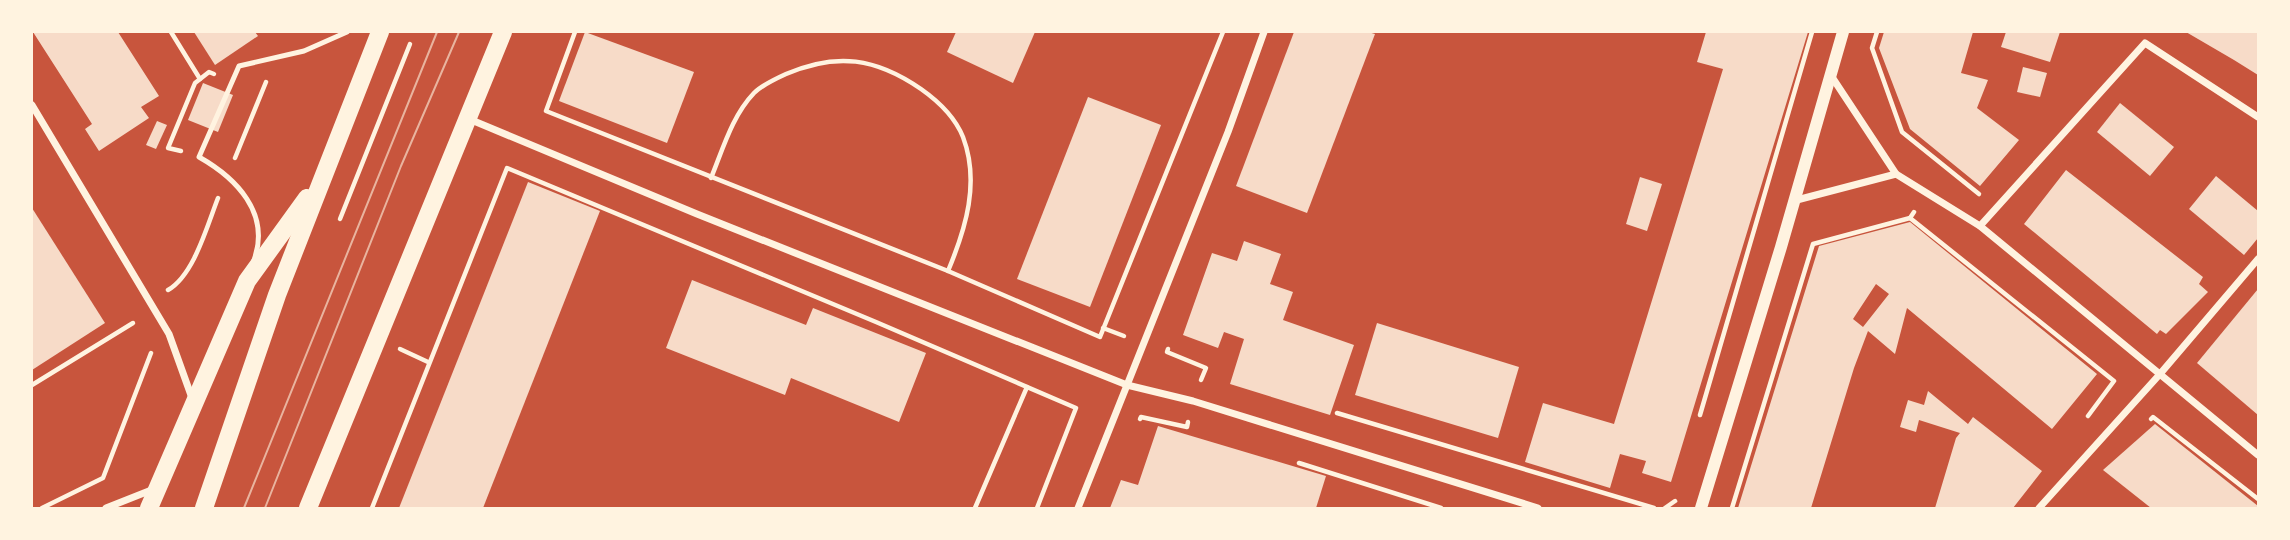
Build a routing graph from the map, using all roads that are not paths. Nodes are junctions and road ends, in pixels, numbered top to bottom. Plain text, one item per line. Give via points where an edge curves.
1 (347, 32) edge
2 (380, 32) edge
3 (503, 32) edge
4 (1264, 32) edge
5 (1843, 32) edge
6 (1830, 73) junction
7 (32, 105) edge
8 (2259, 117) edge
9 (469, 119) junction
10 (1896, 174) junction
11 (320, 181) junction
12 (1793, 201) junction
13 (1980, 226) junction
14 (2259, 259) edge
15 (247, 281) junction
16 (2160, 374) junction
17 (1127, 385) junction
18 (194, 404) junction
19 (2259, 455) edge
20 (158, 487) junction
21 (106, 509) edge
22 (149, 509) edge
23 (204, 509) edge
24 (308, 509) edge
25 (1078, 509) edge
26 (1538, 509) edge
27 (1701, 509) edge
28 (2039, 509) edge

1 - 15 lane via 304,51 239,65 199,157 228,175 250,202 259,241
2 - 11 main road
3 - 9 main road
4 - 17 street
5 - 6 street
6 - 10 street
6 - 12 street
7 - 18 street via 174,344
8 - 13 street via 2145,43
9 - 17 street
9 - 24 main road
10 - 12 street
10 - 13 street
11 - 15 main road
11 - 23 main road
12 - 27 street
13 - 16 street
14 - 16 street
15 - 18 main road
16 - 19 street
16 - 28 street
17 - 25 street
17 - 26 street via 1193,401
18 - 20 main road
20 - 21 street
20 - 22 main road

